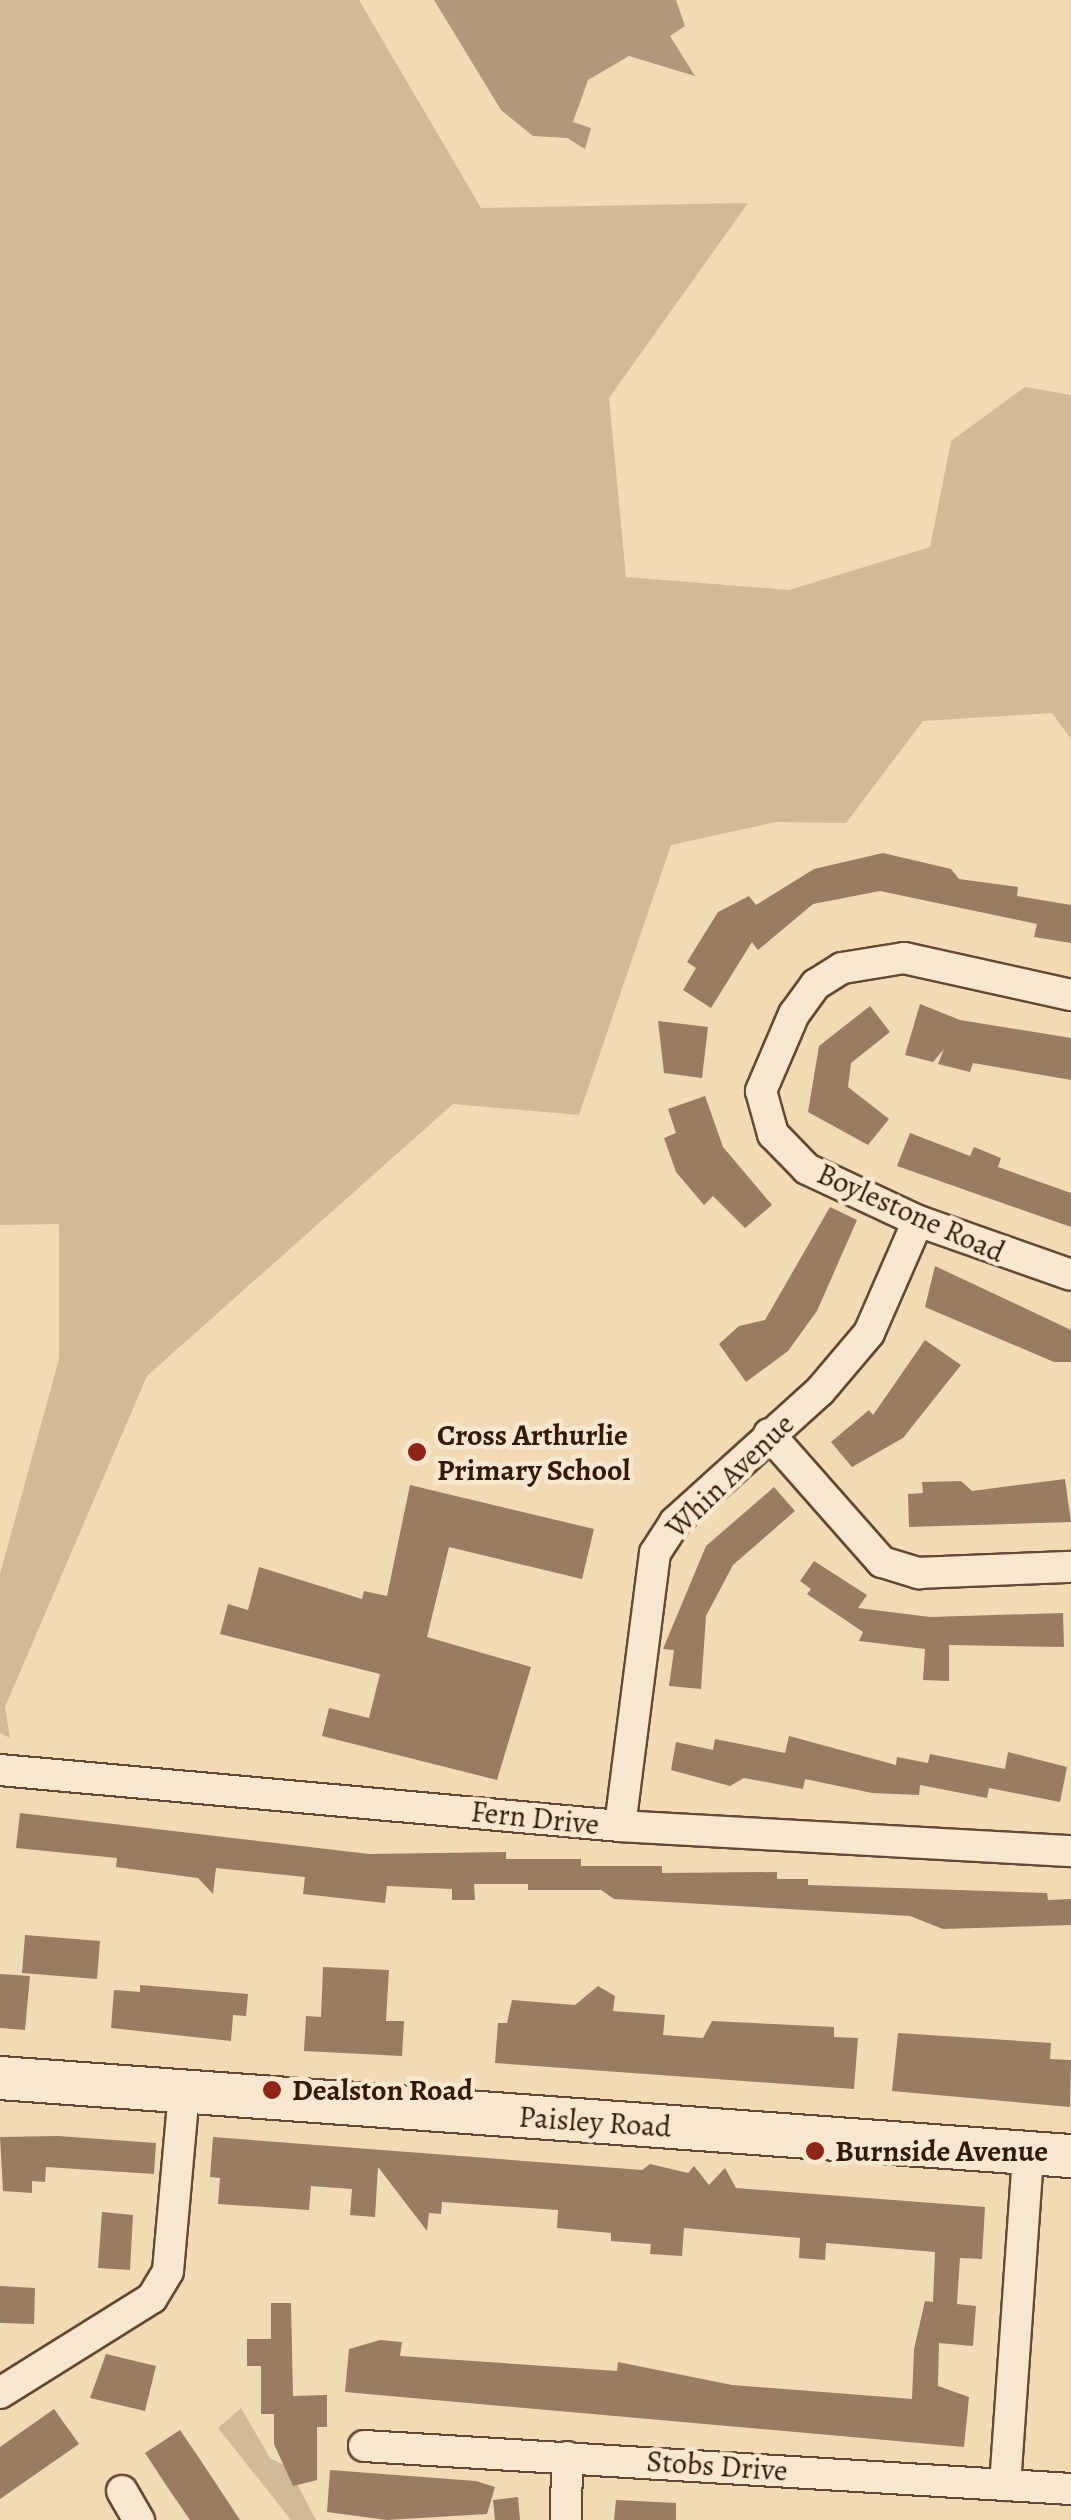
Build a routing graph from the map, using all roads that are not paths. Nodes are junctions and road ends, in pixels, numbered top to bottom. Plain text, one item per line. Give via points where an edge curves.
1 (1071, 994) edge
2 (918, 1221) junction
3 (1071, 1275) edge
4 (770, 1434) junction
5 (1071, 1567) edge
6 (0, 1770) edge
7 (620, 1826) junction
8 (1071, 1851) edge
9 (0, 2078) edge
10 (184, 2093) junction
11 (1028, 2152) junction
12 (1071, 2156) edge
13 (0, 2393) edge
14 (364, 2446) dead end
15 (567, 2457) junction
16 (1005, 2485) junction
17 (1071, 2489) edge
18 (122, 2491) dead end
19 (139, 2520) edge
20 (566, 2520) edge

1 - 2 street, Boylestone Road via 874,959 816,984 794,1014 761,1091 773,1134 807,1169
2 - 3 street, Boylestone Road
2 - 4 street, Whin Avenue via 869,1334
4 - 5 street via 882,1562 919,1573
4 - 7 street, Whin Avenue via 674,1522 656,1554
6 - 7 street, Fern Drive
7 - 8 street, Fern Drive
9 - 10 main road, Paisley Road
10 - 11 main road, Paisley Road
10 - 13 street via 168,2272 152,2298
11 - 12 main road, Paisley Road
11 - 16 street
14 - 15 street, Stobs Drive
15 - 16 street, Stobs Drive
15 - 20 street
16 - 17 street, Stobs Drive
18 - 19 street

